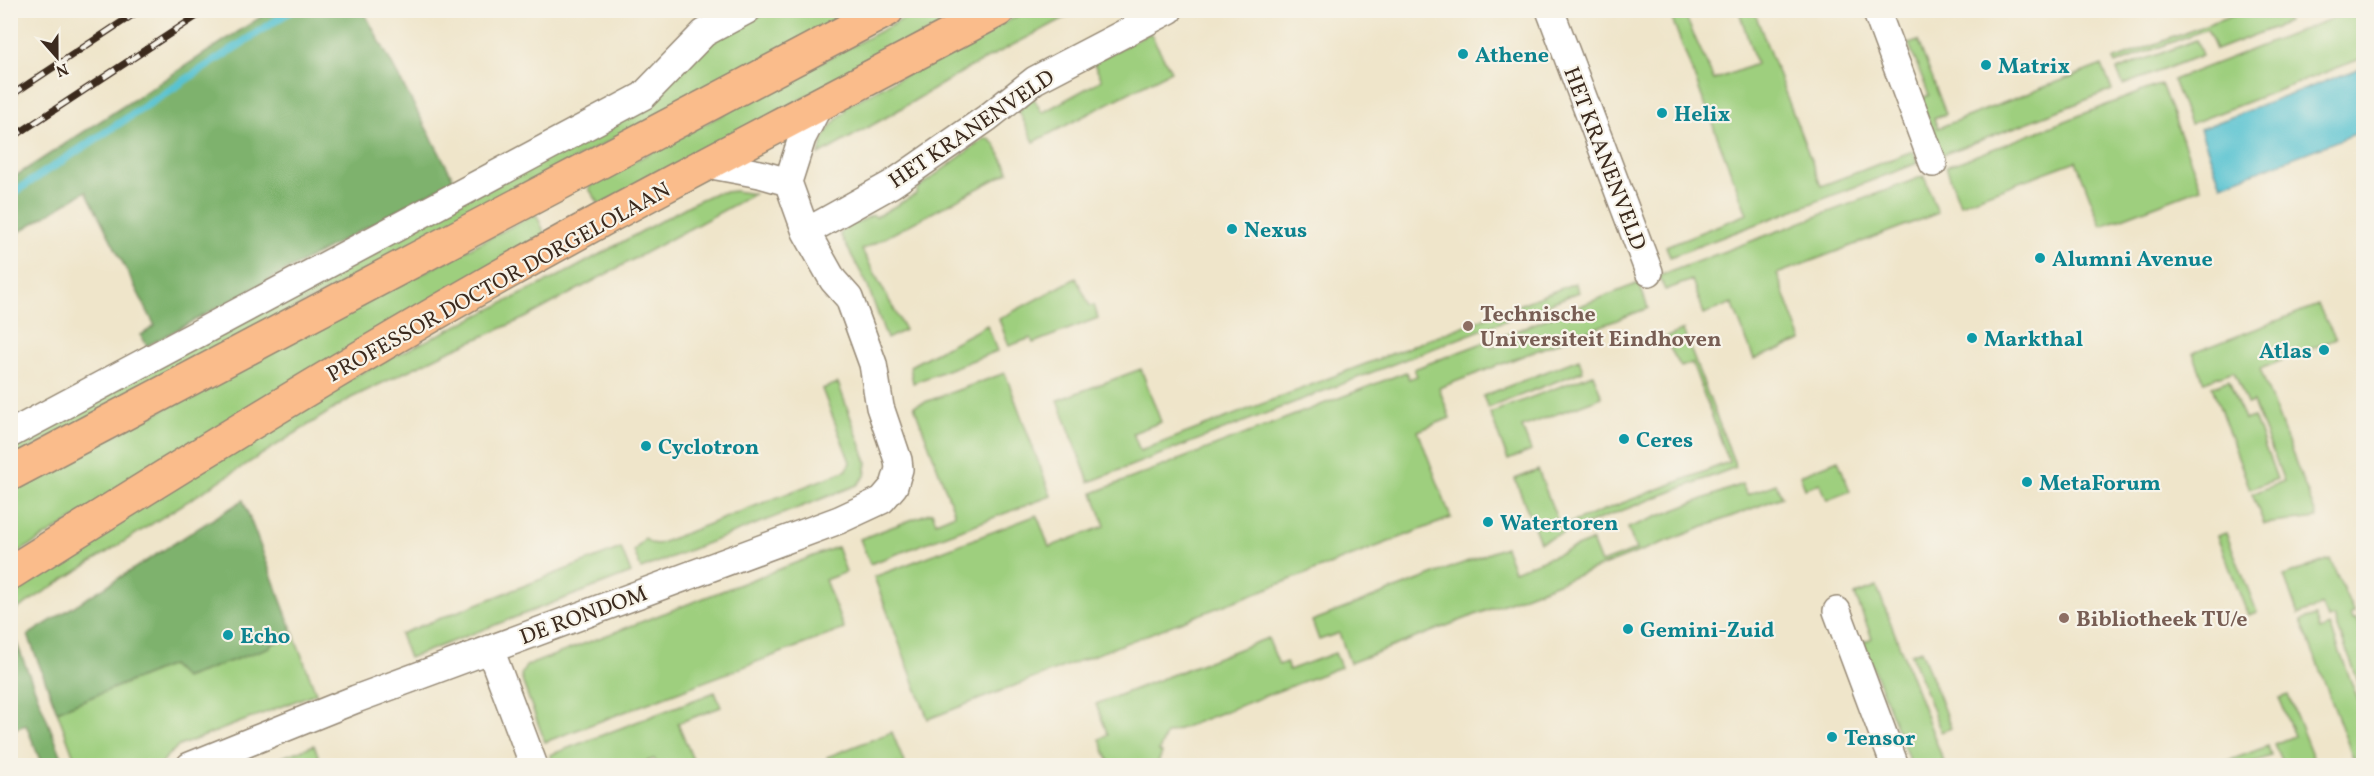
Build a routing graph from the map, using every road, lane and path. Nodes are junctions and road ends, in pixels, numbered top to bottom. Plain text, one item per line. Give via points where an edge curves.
1 (747, 10) edge
2 (887, 10) edge
3 (998, 10) edge
4 (1169, 10) edge
5 (1550, 10) edge
6 (1876, 10) edge
7 (819, 105) junction
8 (1933, 163) dead end
9 (706, 164) junction
10 (788, 182) junction
11 (806, 232) junction
12 (1649, 272) dead end
13 (10, 434) edge
14 (10, 474) edge
15 (10, 573) edge
16 (1837, 611) dead end
17 (490, 649) junction
18 (190, 765) edge
19 (534, 765) edge
20 (1895, 765) edge

1 - 13 street via 704,33 643,96
2 - 14 main road
3 - 7 main road, PROFESSOR DOCTOR DORGELOLAAN
4 - 11 street, HET KRANENVELD via 1035,80 892,184
5 - 12 street, HET KRANENVELD
6 - 8 street
7 - 9 main road, PROFESSOR DOCTOR DORGELOLAAN
7 - 10 street via 802,138
9 - 10 street
9 - 15 main road, PROFESSOR DOCTOR DORGELOLAAN via 490,282 309,388
10 - 11 street, DE RONDOM
11 - 17 street, DE RONDOM via 833,280 834,303 860,376 880,407 898,460 894,486 875,504 839,520
16 - 20 street
17 - 18 street, DE RONDOM
17 - 19 street

